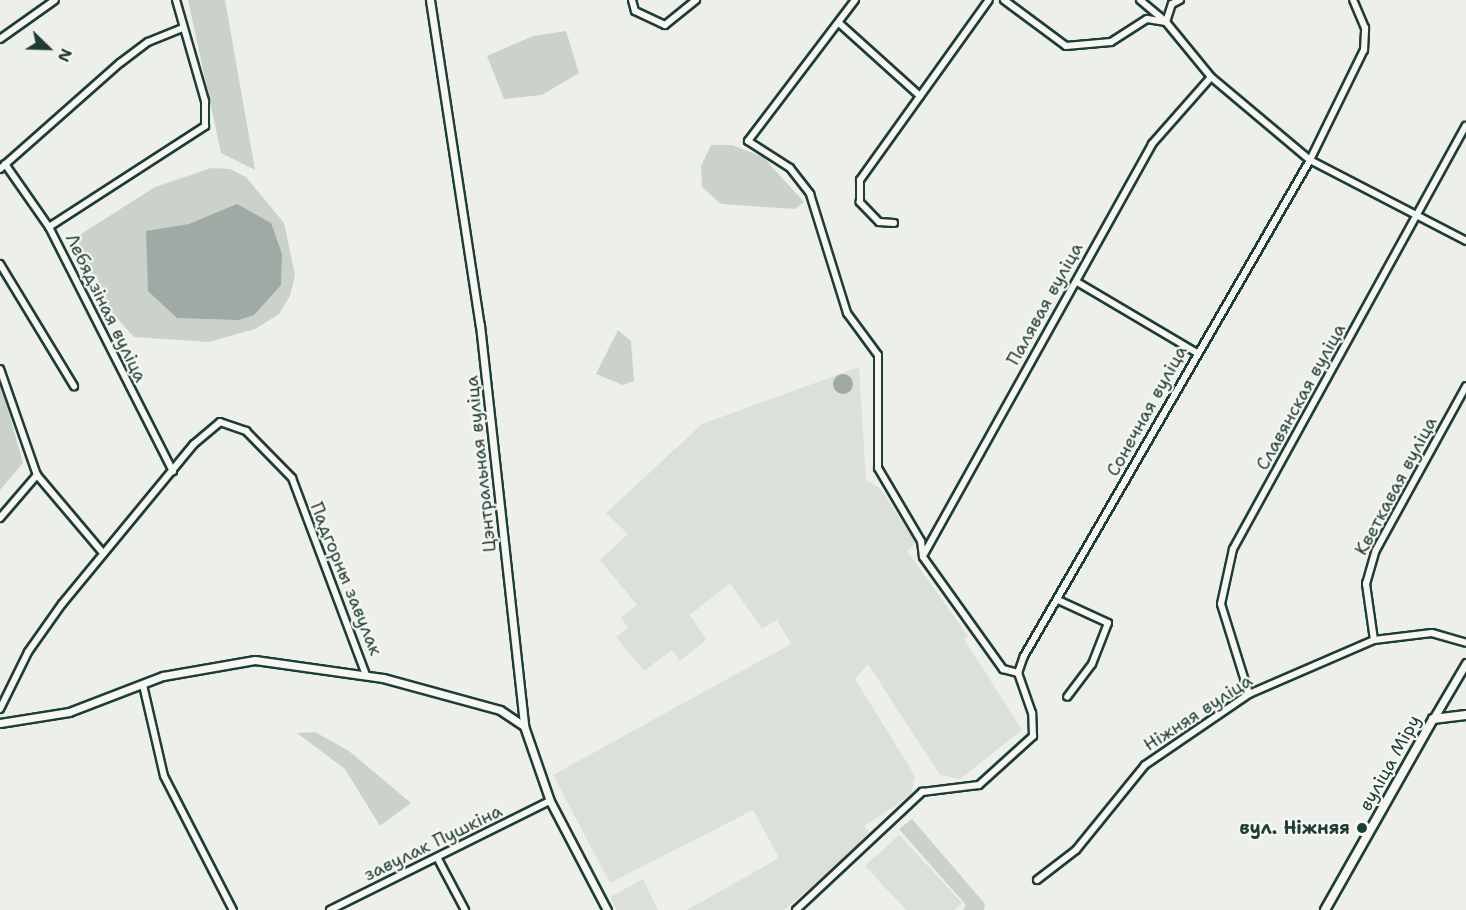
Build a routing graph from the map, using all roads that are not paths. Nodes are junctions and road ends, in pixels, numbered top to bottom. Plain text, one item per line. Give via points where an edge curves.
1 (55, 0) edge
2 (176, 0) edge
3 (430, 0) edge
4 (632, 0) edge
5 (696, 0) edge
6 (855, 0) edge
7 (989, 0) edge
8 (1004, 0) edge
9 (1140, 0) edge
10 (1180, 0) edge
11 (1353, 0) edge
12 (1166, 22) junction
13 (839, 23) junction
14 (183, 28) junction
15 (0, 39) edge
16 (1211, 77) junction
17 (920, 96) junction
18 (1466, 126) edge
19 (1310, 160) junction
20 (2, 166) edge
21 (1419, 216) junction
22 (894, 224) dead end
23 (49, 227) junction
24 (1466, 241) edge
25 (0, 264) edge
26 (1077, 282) junction
27 (1197, 352) junction
28 (0, 369) edge
29 (74, 386) dead end
30 (1466, 386) edge
31 (173, 471) junction
32 (38, 475) junction
33 (0, 518) edge
34 (103, 553) junction
35 (923, 557) junction
36 (1058, 600) junction
37 (1374, 640) junction
38 (1466, 643) edge
39 (1466, 663) edge
40 (1018, 673) junction
41 (366, 675) junction
42 (143, 685) junction
43 (1249, 694) junction
44 (1067, 697) dead end
45 (0, 709) edge
46 (1466, 715) edge
47 (1433, 719) junction
48 (0, 723) edge
49 (524, 726) junction
50 (550, 801) junction
51 (438, 859) junction
52 (1037, 880) dead end
53 (345, 907) edge
54 (233, 910) edge
55 (330, 910) edge
56 (465, 910) edge
57 (607, 910) edge
58 (796, 910) edge
59 (1325, 910) edge

1 - 15 street
2 - 14 street
3 - 49 street, Цэнтральная вуліца via 480,325
4 - 5 street via 635,11 665,25
6 - 13 street
7 - 17 street
8 - 12 street via 1066,46 1111,42 1147,18
9 - 12 street
10 - 12 street via 1172,4
11 - 19 street, Сонечная вуліца via 1365,28 1364,50
12 - 16 street
13 - 17 street
13 - 35 street via 748,141 790,168 810,194 848,313 878,355 878,468 921,541
14 - 20 street via 148,42 120,63
14 - 23 street via 208,117 205,126
16 - 19 street
16 - 26 street, Палявая вуліца via 1152,144
17 - 22 street via 860,180 860,202 879,222
18 - 21 street, Славянская вуліца
19 - 21 street
19 - 27 street, Сонечная вуліца
20 - 23 street, Лебядзіная вуліца
21 - 24 street
21 - 43 street, Славянская вуліца via 1233,549 1221,604
23 - 31 street, Лебядзіная вуліца
25 - 29 street
26 - 27 street
26 - 35 street, Палявая вуліца
27 - 36 street, Сонечная вуліца
28 - 32 street
30 - 37 street, Кветкавая вуліца via 1372,559 1366,603
31 - 34 street
31 - 41 street, Падгорны завулак via 210,428 220,422 233,423 287,470
32 - 33 street
32 - 34 street
34 - 45 street via 28,652
35 - 40 street via 1003,669
36 - 40 street, Сонечная вуліца
36 - 44 street via 1108,623 1092,664
37 - 38 street, Ніжняя вуліца via 1432,633
37 - 43 street, Ніжняя вуліца
39 - 47 street, вуліца Міру
40 - 58 street via 1035,727 1028,744 979,785 959,791 938,786 922,792
41 - 42 street via 255,660 173,674
41 - 49 street via 500,710
42 - 48 street via 69,712
42 - 54 street via 164,776
43 - 52 street, Ніжняя вуліца via 1145,765 1077,850
46 - 47 main road
47 - 59 main road, вуліца Міру
49 - 50 street, Цэнтральная вуліца
50 - 51 street, завулак Пушкіна
50 - 57 street, Цэнтральная вуліца
51 - 53 street, завулак Пушкіна
51 - 56 street
53 - 55 street, завулак Пушкіна

